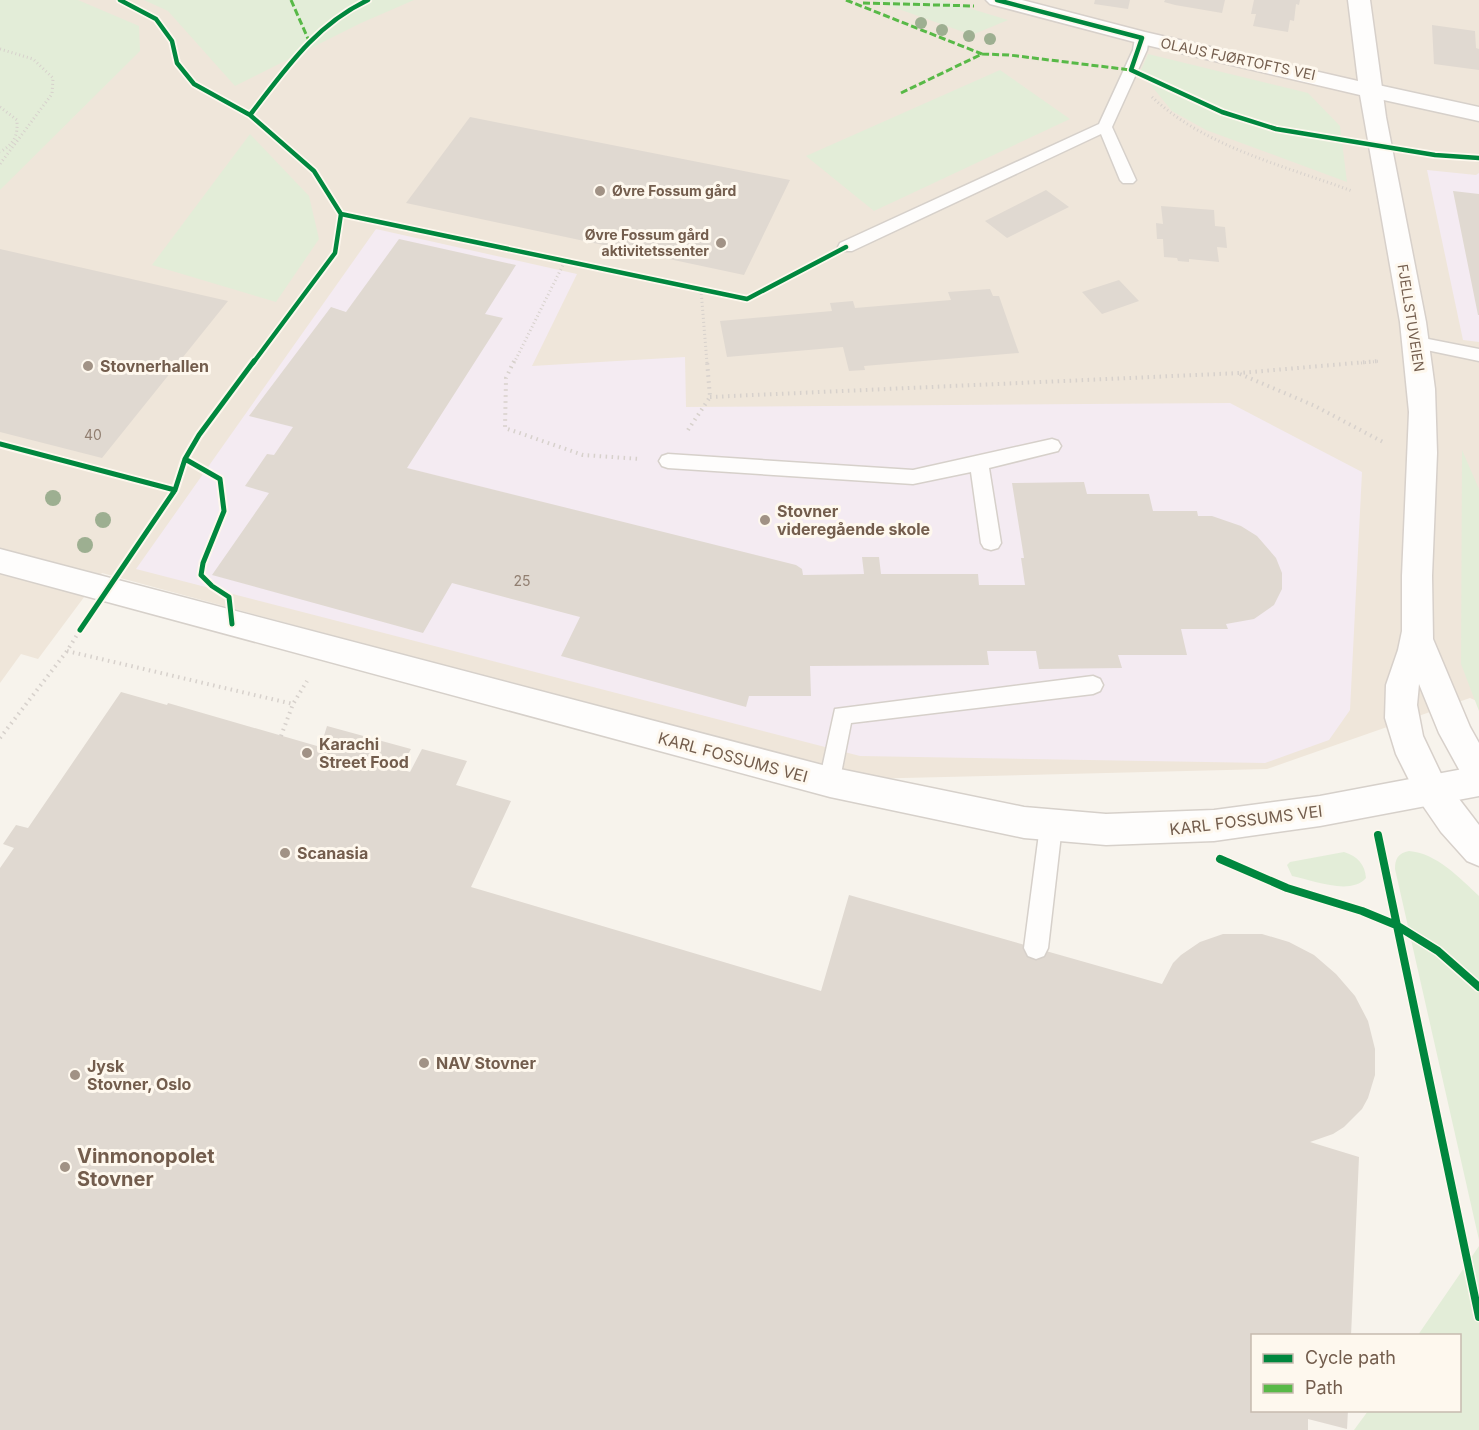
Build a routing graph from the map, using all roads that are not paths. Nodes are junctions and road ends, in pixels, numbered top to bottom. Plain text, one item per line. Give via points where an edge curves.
1 (997, 0) edge
2 (1359, 0) edge
3 (1142, 38) junction
4 (1369, 90) junction
5 (1479, 114) edge
6 (1105, 127) junction
7 (1128, 180) dead end
8 (846, 247) dead end
9 (1418, 343) junction
10 (1479, 355) edge
11 (1052, 446) dead end
12 (668, 461) road end
13 (979, 464) junction
14 (992, 543) dead end
15 (0, 561) edge
16 (1417, 639) junction
17 (1093, 685) dead end
18 (1479, 774) edge
19 (1479, 781) edge
20 (830, 782) junction
21 (1433, 790) junction
22 (1051, 826) junction
23 (1479, 850) edge
24 (1036, 948) dead end

1 - 3 street, OLAUS FJØRTOFTS VEI
2 - 4 street, FJELLSTUVEIEN
3 - 4 street, OLAUS FJØRTOFTS VEI
3 - 6 lane
4 - 5 street, OLAUS FJØRTOFTS VEI
4 - 9 street, FJELLSTUVEIEN
6 - 7 lane
6 - 8 lane
9 - 10 lane
9 - 16 street, FJELLSTUVEIEN via 1423,458
11 - 13 lane
12 - 13 lane via 913,477
13 - 14 lane
15 - 20 street, KARL FOSSUMS VEI
16 - 18 street, FJELLSTUVEIEN via 1456,733
16 - 21 street, FJELLSTUVEIEN via 1401,686 1401,710 1409,744
17 - 20 lane via 842,715
19 - 21 street, KARL FOSSUMS VEI
20 - 22 street, KARL FOSSUMS VEI
21 - 22 street, KARL FOSSUMS VEI via 1293,817 1209,827
21 - 23 street, FJELLSTUVEIEN
22 - 24 lane

